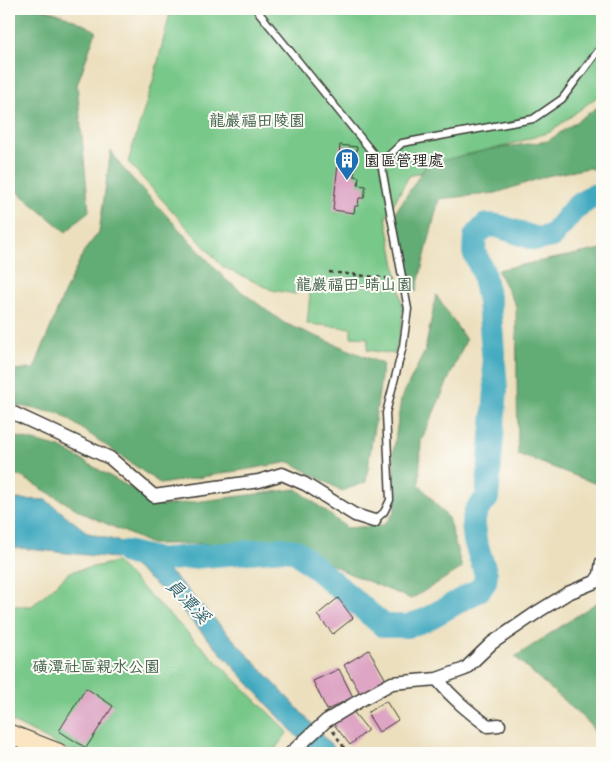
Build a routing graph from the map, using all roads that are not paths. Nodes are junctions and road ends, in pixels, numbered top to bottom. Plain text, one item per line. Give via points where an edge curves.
1 (256, 9) edge
2 (602, 47) edge
3 (381, 163) junction
4 (9, 411) edge
5 (374, 521) joint
6 (602, 562) edge
7 (437, 678) junction
8 (499, 726) dead end
9 (9, 734) edge
10 (294, 750) edge
11 (58, 753) edge

1 - 3 lane
2 - 3 lane via 562,99 532,119 402,143
3 - 5 lane via 408,309 403,346 386,413 390,500
4 - 5 street via 110,458 154,496 259,481 282,474 305,484 355,515
6 - 7 street via 595,582 539,610 492,643 465,669
7 - 8 street via 469,712 488,726
7 - 10 street via 392,683 326,721
9 - 11 street

